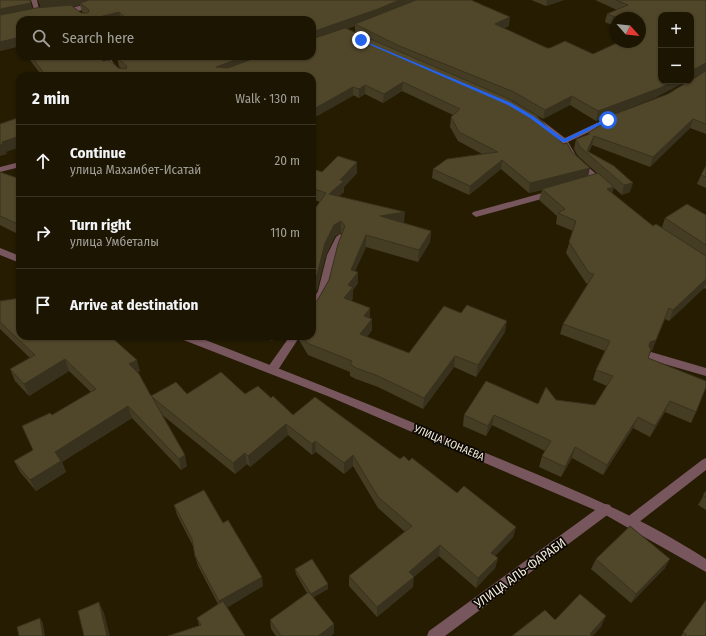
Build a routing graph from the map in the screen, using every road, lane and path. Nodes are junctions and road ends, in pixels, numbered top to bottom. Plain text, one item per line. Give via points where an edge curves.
1 (34, 0) edge
2 (108, 0) edge
3 (75, 10) junction
4 (55, 12) edge
5 (30, 15) edge
6 (81, 15) edge
7 (108, 60) edge
8 (120, 72) edge
9 (627, 113) edge
10 (532, 117) edge
11 (564, 141) junction
12 (16, 165) edge
13 (0, 170) edge
14 (560, 190) edge
15 (608, 190) edge
16 (476, 214) dead end
17 (340, 237) edge
18 (0, 251) edge
19 (16, 258) edge
20 (316, 303) edge
21 (195, 340) edge
22 (292, 340) edge
23 (651, 356) edge
24 (272, 370) junction
25 (706, 372) edge
26 (706, 463) edge
27 (606, 509) junction
28 (630, 522) junction
29 (706, 566) edge
30 (434, 636) edge

1 - 5 street via 41,13
2 - 3 street
3 - 4 street
3 - 6 street
7 - 8 street
9 - 11 street
10 - 11 street
11 - 15 street via 593,181
12 - 13 street
14 - 16 street
17 - 20 street via 332,255 323,291
18 - 19 street
21 - 24 street, УЛИЦА КОНАЕВА
22 - 24 street
23 - 25 street
24 - 27 street, УЛИЦА КОНАЕВА
26 - 28 street
27 - 28 street, УЛИЦА КОНАЕВА
27 - 30 street, УЛИЦА АЛЬ-ФАРАБИ
28 - 29 street, УЛИЦА КОНАЕВА

